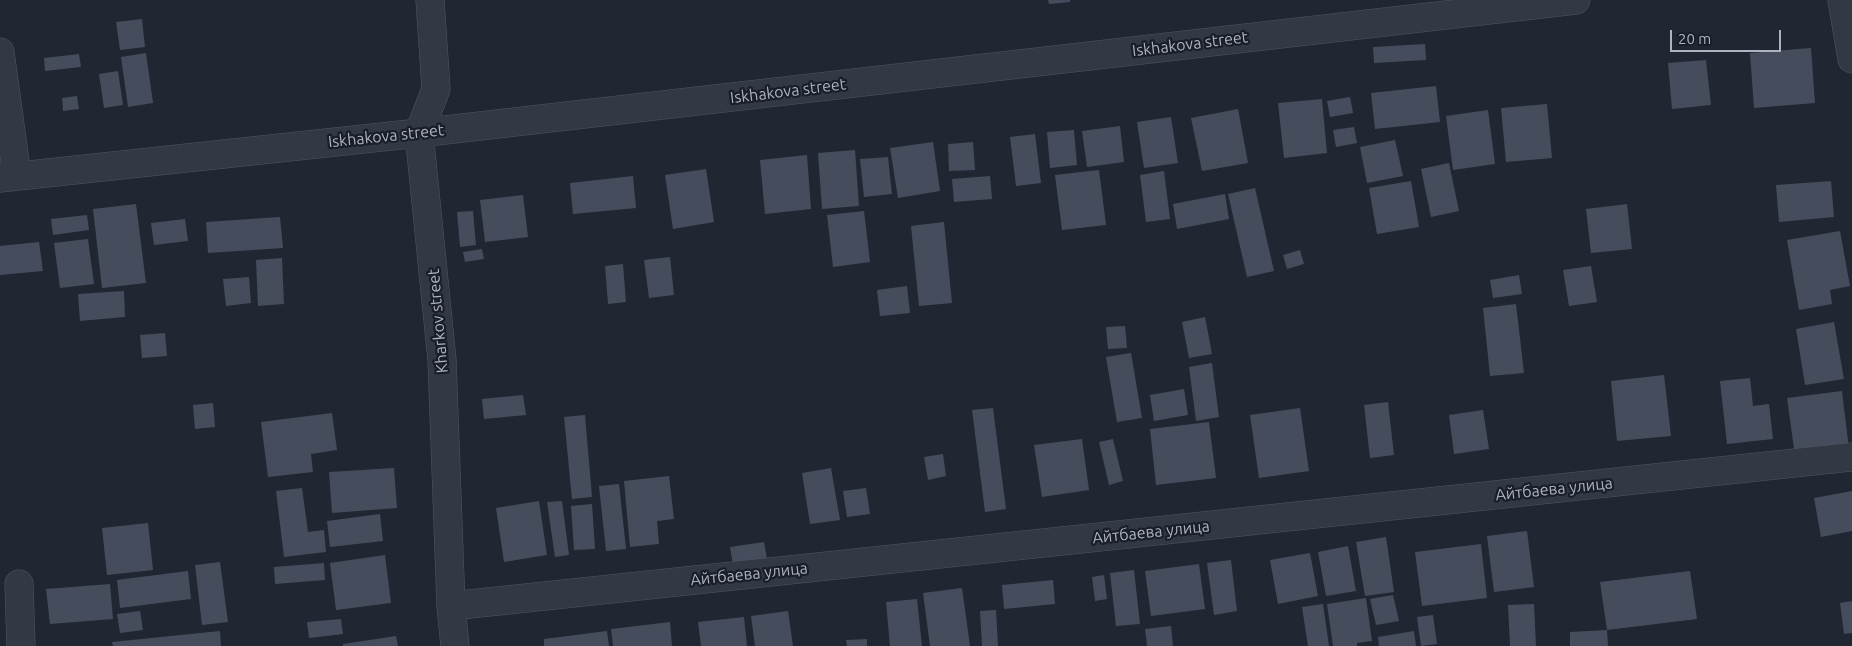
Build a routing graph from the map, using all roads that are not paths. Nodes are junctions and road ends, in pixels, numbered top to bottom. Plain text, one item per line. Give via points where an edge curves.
1 (430, 0) edge
2 (1576, 0) edge
3 (1842, 0) edge
4 (0, 52) edge
5 (1852, 58) edge
6 (419, 133) junction
7 (9, 177) edge
8 (1852, 457) edge
9 (19, 584) dead end
10 (451, 606) junction
11 (21, 646) edge
12 (455, 646) edge

1 - 6 street, Kharkov street via 436,89
2 - 6 street, Iskhakova street
3 - 5 street
4 - 7 street
6 - 7 street, Iskhakova street
6 - 10 street, Kharkov street via 442,360
8 - 10 street, Айтбаева улица
9 - 11 street
10 - 12 street, Kharkov street

